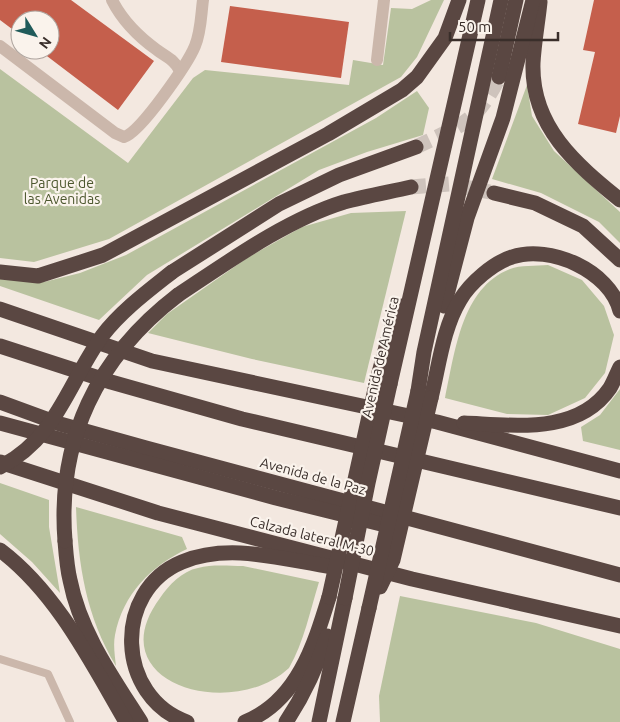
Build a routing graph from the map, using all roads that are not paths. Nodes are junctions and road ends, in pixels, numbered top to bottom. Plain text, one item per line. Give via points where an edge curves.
1 (112, 0) edge
2 (204, 0) edge
3 (384, 0) edge
4 (459, 0) edge
5 (478, 0) edge
6 (501, 0) edge
7 (516, 0) edge
8 (533, 0) edge
9 (541, 0) edge
10 (0, 46) edge
11 (377, 60) dead end
12 (180, 71) junction
13 (499, 76) tunnel mouth
14 (416, 147) tunnel mouth
15 (411, 187) tunnel mouth
16 (494, 193) tunnel mouth
17 (620, 200) edge
18 (620, 260) edge
19 (0, 272) edge
20 (0, 309) edge
21 (620, 311) edge
22 (0, 346) edge
23 (620, 367) edge
24 (384, 382) junction
25 (423, 389) junction
26 (0, 402) edge
27 (437, 422) junction
28 (0, 423) edge
29 (0, 462) edge
30 (0, 467) edge
31 (620, 471) edge
32 (620, 508) edge
33 (449, 528) junction
34 (0, 550) edge
35 (620, 575) edge
36 (412, 579) junction
37 (337, 598) junction
38 (620, 626) edge
39 (0, 659) edge
40 (108, 691) junction
41 (70, 722) edge
42 (126, 722) edge
43 (132, 722) edge
44 (141, 722) edge
45 (187, 722) edge
46 (245, 722) edge
47 (286, 722) edge
48 (319, 722) edge
49 (343, 722) edge

1 - 12 street via 140,36 174,61
2 - 12 street via 196,45
3 - 11 street
4 - 19 highway via 445,38 417,77 402,90 328,134 103,255 38,276
5 - 24 highway, Avenida de América via 414,278
6 - 25 highway via 426,342
7 - 13 highway
8 - 25 highway via 503,118 468,218
9 - 17 highway via 533,65 538,102 554,138 582,169
10 - 12 street via 119,136 128,136 138,128
14 - 30 highway, bridge via 339,175 279,204 172,272 130,306 103,334 48,428 15,460
15 - 44 highway, bridge via 343,202 284,228 235,257 178,295 135,332 114,357 88,402 77,429 65,485 63,516 70,581 81,618 96,648
16 - 18 highway via 535,203 583,226
20 - 27 highway via 152,361
21 - 25 highway via 602,280 575,262 541,254 512,256 486,271 461,299
22 - 32 highway via 242,419
23 - 27 highway via 610,388 591,408 569,419 546,424
24 - 37 highway, Avenida de América, bridge
24 - 37 highway, Avenida de América, bridge via 354,555
25 - 49 highway, bridge via 394,560 370,608
26 - 33 highway, Avenida de la Paz via 60,424
27 - 31 highway
28 - 33 highway via 385,525
29 - 36 highway, Calzada lateral M-30 via 158,513
33 - 35 highway, Avenida de la Paz
34 - 40 highway via 45,592
36 - 38 highway, Calzada lateral M-30
36 - 45 highway via 241,553 199,556 164,572 140,599 133,616 130,636 133,661 139,680 151,698
37 - 46 highway via 292,685 278,701
37 - 47 highway via 320,659 302,698
37 - 48 highway, Avenida de América
39 - 41 lane via 48,674
40 - 42 highway
40 - 43 highway

